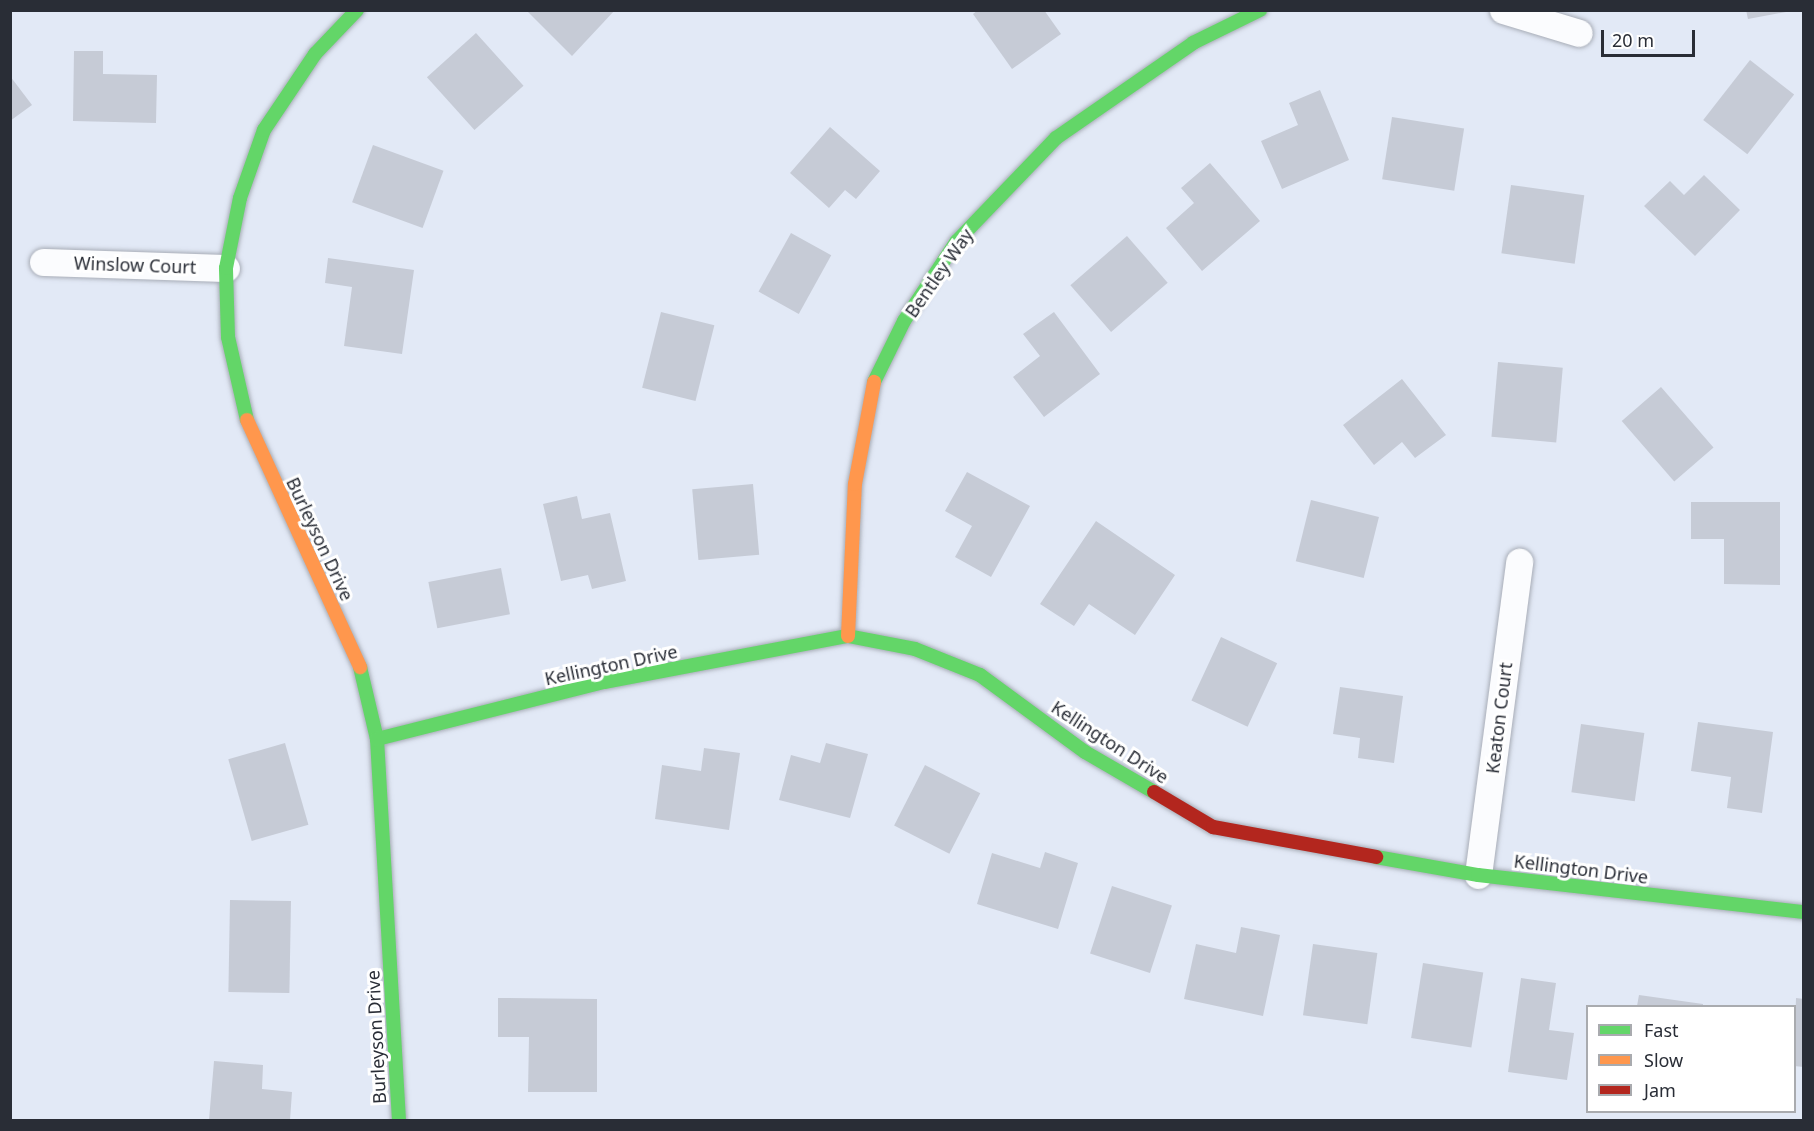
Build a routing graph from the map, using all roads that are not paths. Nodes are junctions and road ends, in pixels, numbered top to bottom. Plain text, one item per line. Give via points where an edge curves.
1 (357, 10) edge
2 (1260, 10) edge
3 (1503, 10) edge
4 (1579, 33) dead end
5 (43, 262) dead end
6 (226, 268) junction
7 (1519, 562) dead end
8 (848, 636) junction
9 (377, 739) junction
10 (1478, 875) junction
11 (1803, 912) edge
12 (399, 1120) edge

1 - 6 street, Burleyson Drive via 315,54 264,130 240,198
2 - 8 street, Bentley Way via 1193,43 1056,138 957,241 918,301 872,385 855,484
3 - 4 street
5 - 6 street, Winslow Court
6 - 9 street, Burleyson Drive via 228,337 249,430 360,667
7 - 10 street, Keaton Court
8 - 9 street, Kellington Drive via 604,682
8 - 10 street, Kellington Drive via 915,649 980,675 1085,752 1213,826
9 - 12 street, Burleyson Drive
10 - 11 street, Kellington Drive

